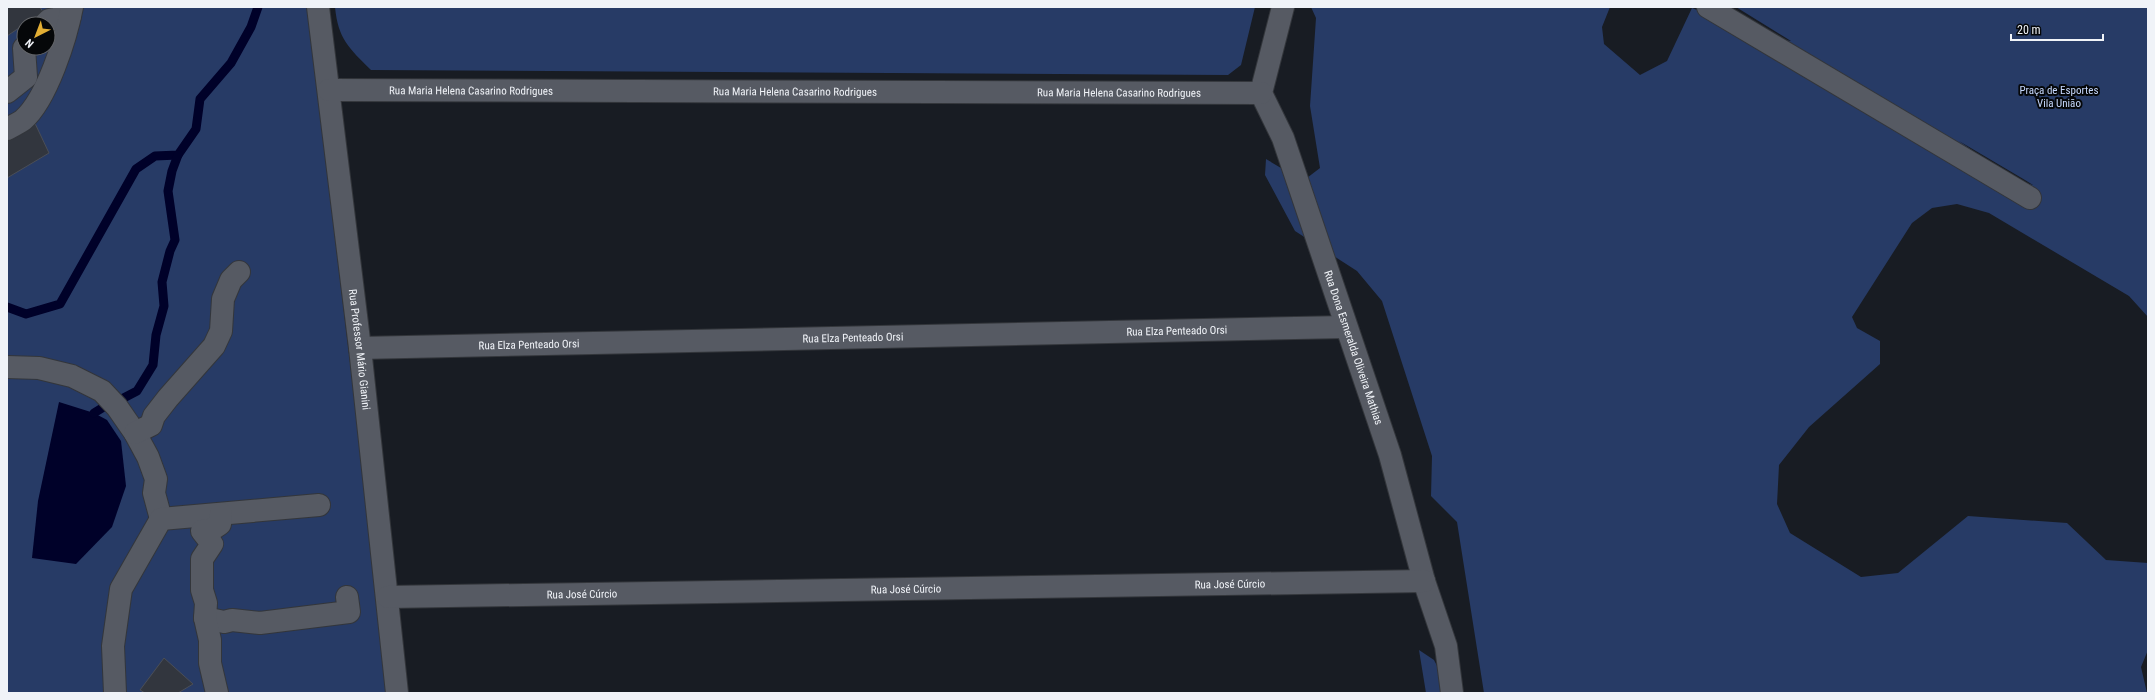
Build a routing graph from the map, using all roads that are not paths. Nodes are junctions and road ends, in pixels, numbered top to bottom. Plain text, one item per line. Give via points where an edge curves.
1 (318, 7) edge
2 (1283, 7) edge
3 (1708, 7) edge
4 (69, 10) edge
5 (56, 16) edge
6 (25, 56) edge
7 (329, 90) junction
8 (7, 92) edge
9 (1262, 93) junction
10 (7, 129) edge
11 (2030, 198) dead end
12 (239, 272) dead end
13 (1346, 327) junction
14 (360, 348) junction
15 (7, 367) edge
16 (134, 433) junction
17 (319, 505) dead end
18 (221, 514) junction
19 (161, 519) junction
20 (1424, 581) junction
21 (347, 597) dead end
22 (388, 597) junction
23 (205, 618) junction
24 (115, 693) edge
25 (217, 693) edge
26 (397, 693) edge
27 (1452, 693) edge

1 - 7 street, Rua Professor Mário Gianini
2 - 9 street
3 - 11 street
4 - 5 street
4 - 10 street via 68,30 49,79 23,120
6 - 8 street via 26,77
7 - 9 street, Rua Maria Helena Casarino Rodrigues
7 - 14 street, Rua Professor Mário Gianini
9 - 13 street, Rua Dona Esmeralda Oliveira Mathias via 1283,138
12 - 16 street via 231,280 223,300 221,331 214,346 168,398 154,416 151,425
13 - 14 street, Rua Elza Penteado Orsi
13 - 20 street, Rua Dona Esmeralda Oliveira Mathias via 1390,455
14 - 22 street, Rua Professor Mário Gianini
15 - 16 street via 39,368 66,375 102,391 117,407
16 - 19 street via 148,457 156,479 154,493
17 - 18 street
18 - 19 street
18 - 23 street via 220,524 211,530 202,531 212,544 202,559
19 - 24 street via 121,589 113,646
20 - 22 street, Rua José Cúrcio
20 - 27 street, Rua Dona Esmeralda Oliveira Mathias via 1446,646
21 - 23 street via 349,612 260,623 232,620 224,622
22 - 26 street, Rua Professor Mário Gianini
23 - 25 street via 210,640 210,663

